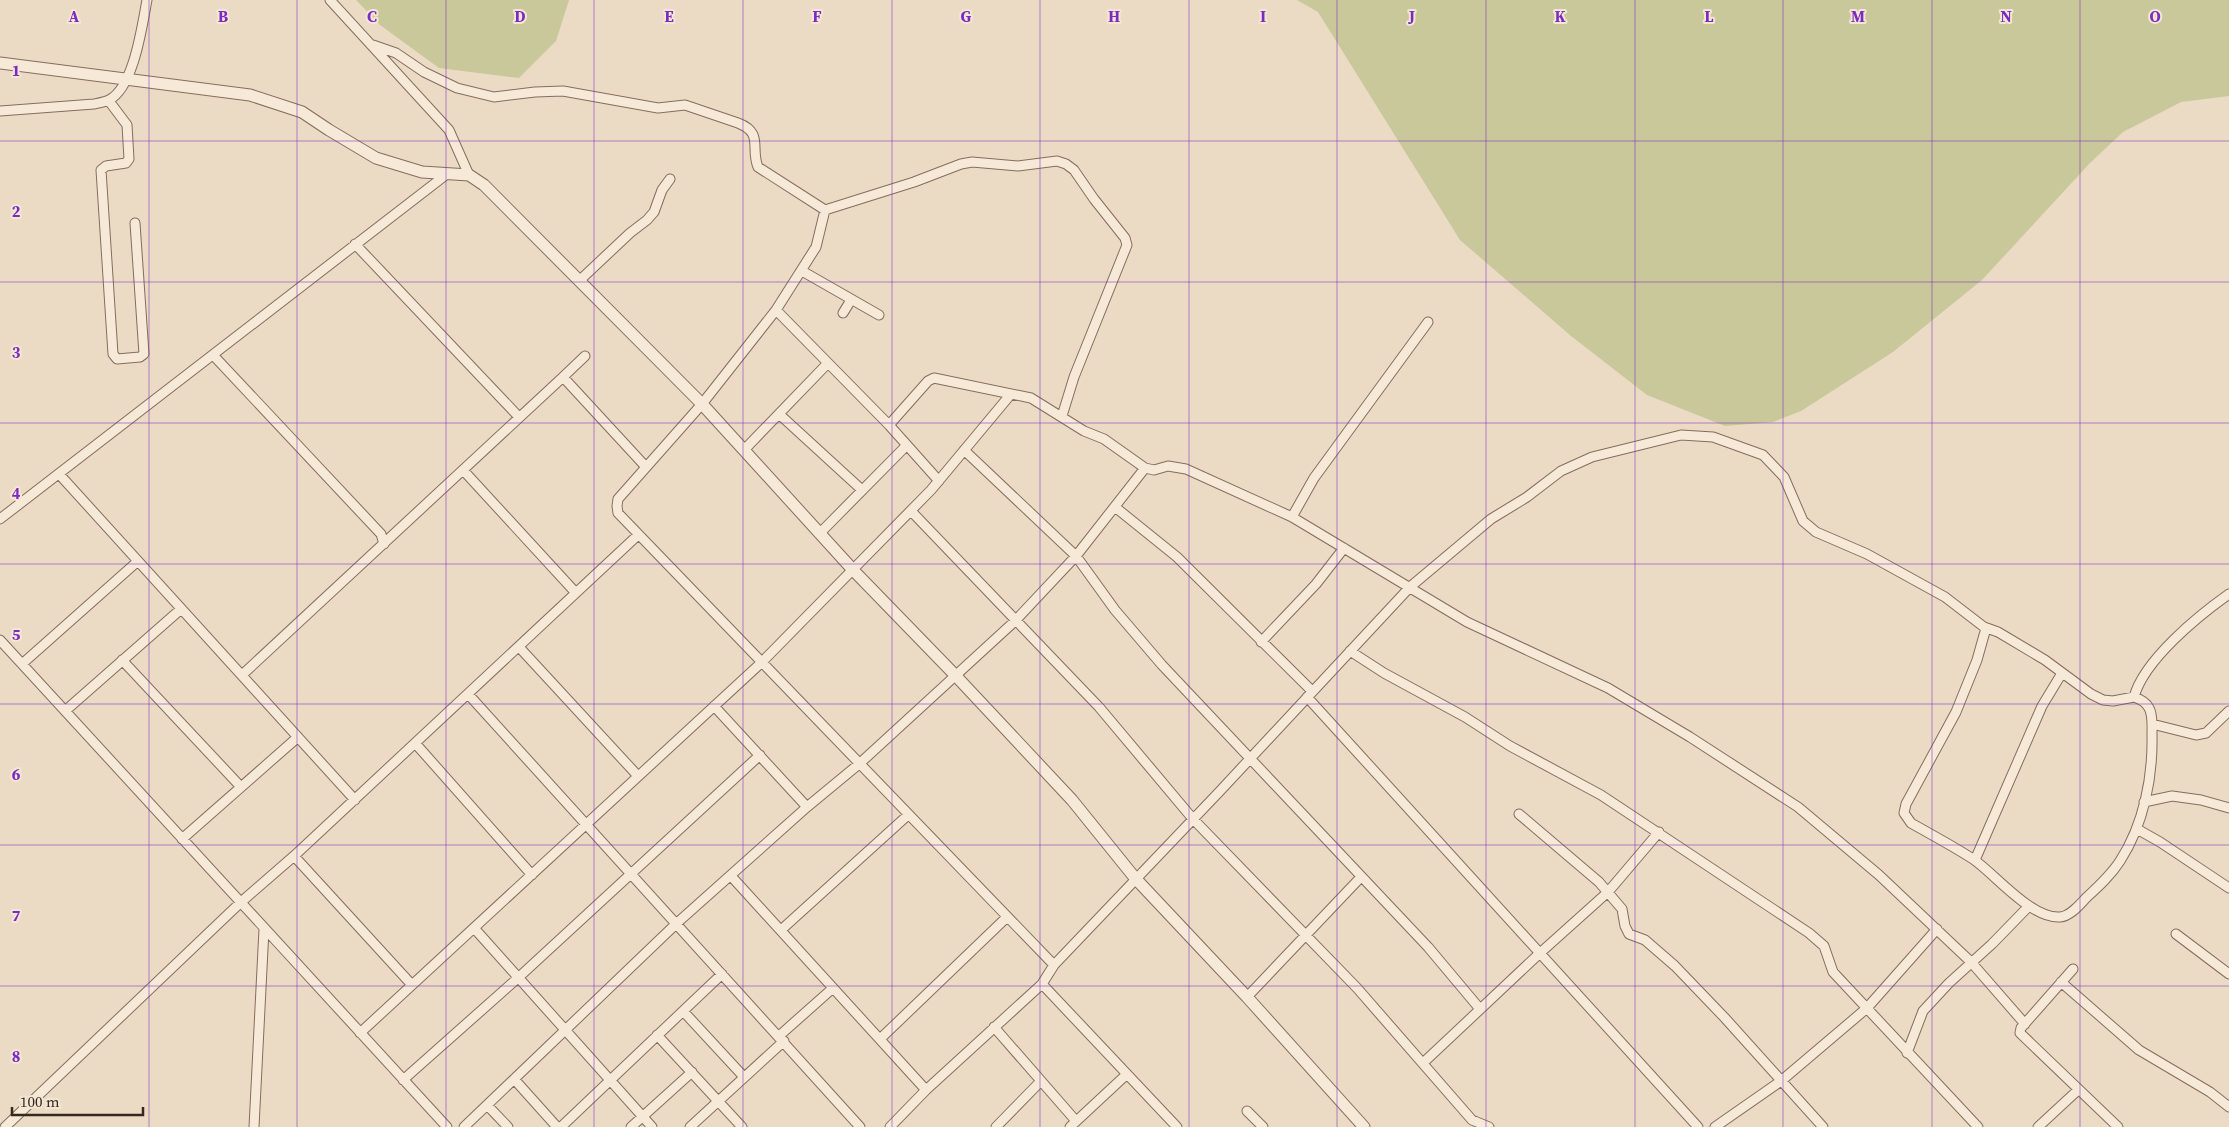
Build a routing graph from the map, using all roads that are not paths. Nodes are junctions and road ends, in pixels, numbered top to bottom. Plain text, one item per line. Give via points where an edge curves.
1 (147, 0) edge
2 (330, 0) edge
3 (373, 45) junction
4 (0, 63) edge
5 (126, 80) junction
6 (108, 101) junction
7 (0, 110) edge
8 (447, 174) junction
9 (469, 175) junction
10 (670, 179) dead end
11 (824, 210) junction
12 (135, 223) dead end
13 (355, 244) junction
14 (802, 271) junction
15 (578, 282) junction
16 (851, 300) junction
17 (776, 310) junction
18 (843, 313) dead end
19 (878, 315) dead end
20 (1428, 322) dead end
21 (213, 355) junction
22 (585, 356) dead end
23 (828, 363) junction
24 (562, 377) junction
25 (1011, 394) junction
26 (702, 404) junction
27 (779, 414) junction
28 (1062, 416) junction
29 (519, 418) junction
30 (889, 425) junction
31 (907, 445) junction
32 (744, 450) junction
33 (964, 450) junction
34 (646, 467) junction
35 (1145, 468) junction
36 (463, 470) junction
37 (59, 474) junction
38 (939, 481) junction
39 (862, 490) junction
40 (1115, 507) junction
41 (911, 511) junction
42 (1292, 517) junction
43 (0, 519) edge
44 (820, 533) junction
45 (638, 535) junction
46 (384, 544) junction
47 (1344, 548) junction
48 (1076, 556) junction
49 (138, 561) junction
50 (854, 571) junction
51 (1410, 587) junction
52 (576, 593) junction
53 (2229, 594) edge
54 (181, 608) junction
55 (1015, 621) junction
56 (1986, 628) junction
57 (0, 640) edge
58 (1261, 642) junction
59 (519, 647) junction
60 (1350, 651) junction
61 (122, 660) junction
62 (762, 663) junction
63 (22, 664) junction
64 (2062, 673) junction
65 (242, 675) junction
66 (955, 675) junction
67 (468, 694) junction
68 (1309, 694) junction
69 (2134, 697) junction
70 (714, 706) junction
71 (65, 711) junction
72 (2229, 711) edge
73 (2152, 724) junction
74 (298, 737) junction
75 (415, 743) junction
76 (760, 755) junction
77 (1249, 759) junction
78 (859, 764) junction
79 (638, 776) junction
80 (241, 787) junction
81 (355, 800) junction
82 (2144, 802) junction
83 (808, 807) junction
84 (2229, 808) edge
85 (908, 814) junction
86 (1520, 814) dead end
87 (1193, 818) junction
88 (586, 824) junction
89 (2137, 828) junction
90 (1659, 832) junction
91 (182, 839) junction
92 (294, 856) junction
93 (1974, 860) junction
94 (631, 874) junction
95 (532, 875) junction
96 (731, 876) junction
97 (1362, 877) junction
98 (1135, 878) junction
99 (2229, 888) edge
100 (1608, 892) junction
101 (240, 903) junction
102 (2029, 906) junction
103 (1007, 917) junction
104 (677, 923) junction
105 (474, 928) junction
106 (264, 929) junction
107 (1937, 929) junction
108 (781, 930) junction
109 (1306, 934) junction
110 (2176, 934) dead end
111 (1540, 953) junction
112 (1972, 962) junction
113 (1054, 965) junction
114 (2073, 969) dead end
115 (722, 974) junction
116 (2229, 974) edge
117 (518, 977) junction
118 (2061, 982) junction
119 (1042, 984) junction
120 (412, 985) junction
121 (833, 988) junction
122 (1247, 996) junction
123 (1867, 1008) junction
124 (1480, 1009) junction
125 (683, 1011) junction
126 (2025, 1024) junction
127 (994, 1027) junction
128 (566, 1029) junction
129 (360, 1033) junction
130 (658, 1035) junction
131 (781, 1039) junction
132 (880, 1039) junction
133 (1907, 1053) junction
134 (1423, 1063) junction
135 (692, 1072) junction
136 (1127, 1074) junction
137 (744, 1077) junction
138 (514, 1079) junction
139 (403, 1080) junction
140 (610, 1080) junction
141 (1041, 1081) junction
142 (1781, 1081) junction
143 (926, 1090) junction
144 (2078, 1090) junction
145 (718, 1101) junction
146 (487, 1105) junction
147 (2229, 1107) edge
148 (1247, 1111) dead end
149 (643, 1117) junction
150 (1073, 1124) edge
151 (1171, 1125) edge
152 (1361, 1126) edge
153 (5, 1127) edge
154 (254, 1127) edge
155 (447, 1127) edge
156 (464, 1127) edge
157 (508, 1127) edge
158 (559, 1127) edge
159 (631, 1127) edge
160 (652, 1127) edge
161 (690, 1127) edge
162 (742, 1127) edge
163 (860, 1127) edge
164 (890, 1127) edge
165 (996, 1127) edge
166 (1263, 1127) edge
167 (1489, 1127) edge
168 (1698, 1127) edge
169 (1715, 1127) edge
170 (1823, 1127) edge
171 (1978, 1127) edge
172 (2038, 1127) edge
173 (2118, 1127) edge

1 - 5 street via 134,63
2 - 3 street
3 - 9 street via 449,130
3 - 11 street via 396,53 456,88 494,97 563,91 658,108 685,105 738,123 755,136 758,167
4 - 5 street
5 - 6 street via 117,95
5 - 8 street via 250,95 302,112 376,158 422,172
6 - 7 street
6 - 12 street via 127,125 129,159 126,163 106,166 101,170 112,354 117,359 144,354
8 - 9 street
8 - 13 street
9 - 15 street via 484,185
10 - 15 street via 651,216
11 - 14 street via 816,247
11 - 28 street via 972,162 1018,166 1057,161 1074,170 1127,245 1074,377
13 - 21 street
13 - 29 street
14 - 16 street
14 - 17 street
15 - 26 street
16 - 18 street
16 - 19 street
17 - 23 street
17 - 26 street
20 - 42 street via 1314,478
21 - 37 street
21 - 46 street via 381,534
22 - 24 street
23 - 27 street
23 - 30 street
24 - 29 street
24 - 34 street
25 - 28 street via 1038,402
25 - 30 street via 934,378
25 - 33 street
26 - 32 street
26 - 34 street
27 - 32 street
27 - 39 street
28 - 35 street via 1112,444
29 - 36 street
30 - 31 street
31 - 38 street
31 - 39 street
32 - 44 street
33 - 38 street
33 - 48 street
34 - 45 street via 618,499 617,506 618,513
35 - 40 street
35 - 42 street via 1154,470 1168,466 1186,469
36 - 46 street
36 - 52 street
37 - 43 street
37 - 49 street
38 - 41 street
39 - 44 street
40 - 48 street
40 - 58 street via 1172,553
41 - 50 street
41 - 55 street
42 - 47 street
44 - 50 street
45 - 52 street
45 - 62 street
46 - 65 street
47 - 51 street
47 - 58 street via 1316,584
48 - 55 street
48 - 77 street via 1115,610
49 - 54 street
49 - 63 street
50 - 62 street
50 - 66 street
51 - 56 street via 1491,519 1561,471 1592,457 1681,435 1695,435 1713,437 1762,455 1784,477 1804,521 1816,532 1867,554 1930,588
51 - 60 street
51 - 107 street via 1466,622 1608,688 1798,807
52 - 59 street
53 - 69 street via 2186,628 2155,660 2140,681
54 - 61 street
54 - 65 street
55 - 66 street
55 - 87 street via 1099,707
56 - 64 street via 2005,636
56 - 93 street via 1956,712 1904,810 1911,823
57 - 63 street
58 - 68 street
59 - 67 street
59 - 79 street
60 - 68 street
60 - 90 street via 1510,746 1594,791
61 - 71 street
61 - 80 street
62 - 70 street
62 - 78 street
63 - 71 street
64 - 69 street via 2103,700
64 - 93 street via 2042,706
65 - 74 street
66 - 78 street
66 - 98 street via 1072,800
67 - 75 street
67 - 88 street
68 - 77 street
68 - 111 street
69 - 73 street via 2150,710
70 - 76 street
70 - 79 street
71 - 91 street
72 - 73 street via 2206,733 2196,735
73 - 82 street via 2153,754
74 - 80 street
74 - 81 street
75 - 81 street
75 - 95 street
76 - 83 street
76 - 94 street
77 - 87 street
77 - 97 street
78 - 83 street
78 - 85 street
79 - 88 street
80 - 91 street
81 - 92 street
82 - 84 street via 2172,796
82 - 89 street
83 - 96 street
85 - 103 street
85 - 108 street
86 - 100 street
87 - 98 street
87 - 109 street
88 - 94 street
88 - 95 street
89 - 99 street
89 - 102 street via 2120,862 2071,912 2061,917
90 - 100 street
90 - 123 street via 1818,940 1824,946 1833,972
91 - 101 street
92 - 101 street
92 - 120 street
93 - 102 street
94 - 104 street
94 - 117 street
95 - 105 street
96 - 104 street
96 - 108 street
97 - 109 street
97 - 124 street via 1428,946
98 - 113 street
98 - 122 street
100 - 111 street
100 - 142 street via 1622,909 1629,934 1645,940 1675,966
101 - 106 street
101 - 153 street
102 - 112 street
103 - 113 street
103 - 132 street
104 - 115 street
104 - 128 street
105 - 117 street
105 - 120 street
106 - 129 street
106 - 154 street
107 - 112 street
107 - 123 street
108 - 121 street
109 - 122 street
109 - 134 street
110 - 116 street
111 - 124 street
111 - 168 street
112 - 126 street
112 - 133 street via 1923,1011
113 - 119 street
114 - 118 street
115 - 125 street
115 - 131 street
117 - 128 street
117 - 139 street
118 - 126 street
118 - 147 street via 2140,1050
119 - 127 street
119 - 136 street
120 - 129 street
121 - 131 street
121 - 132 street
122 - 152 street
123 - 133 street
123 - 142 street
124 - 134 street
125 - 130 street
125 - 137 street
126 - 144 street via 2020,1031 2022,1037
127 - 141 street
127 - 143 street
128 - 138 street
128 - 140 street
129 - 139 street
130 - 135 street
130 - 140 street
131 - 137 street
131 - 163 street
132 - 143 street
133 - 171 street
134 - 167 street via 1472,1120
135 - 145 street
135 - 149 street
136 - 150 street
136 - 151 street
137 - 145 street
138 - 146 street
138 - 158 street
139 - 155 street
140 - 149 street
140 - 158 street
141 - 150 street
141 - 165 street
142 - 169 street
142 - 170 street
143 - 164 street
144 - 172 street
144 - 173 street
145 - 161 street
145 - 162 street
146 - 156 street
146 - 157 street
148 - 166 street
149 - 159 street
149 - 160 street

